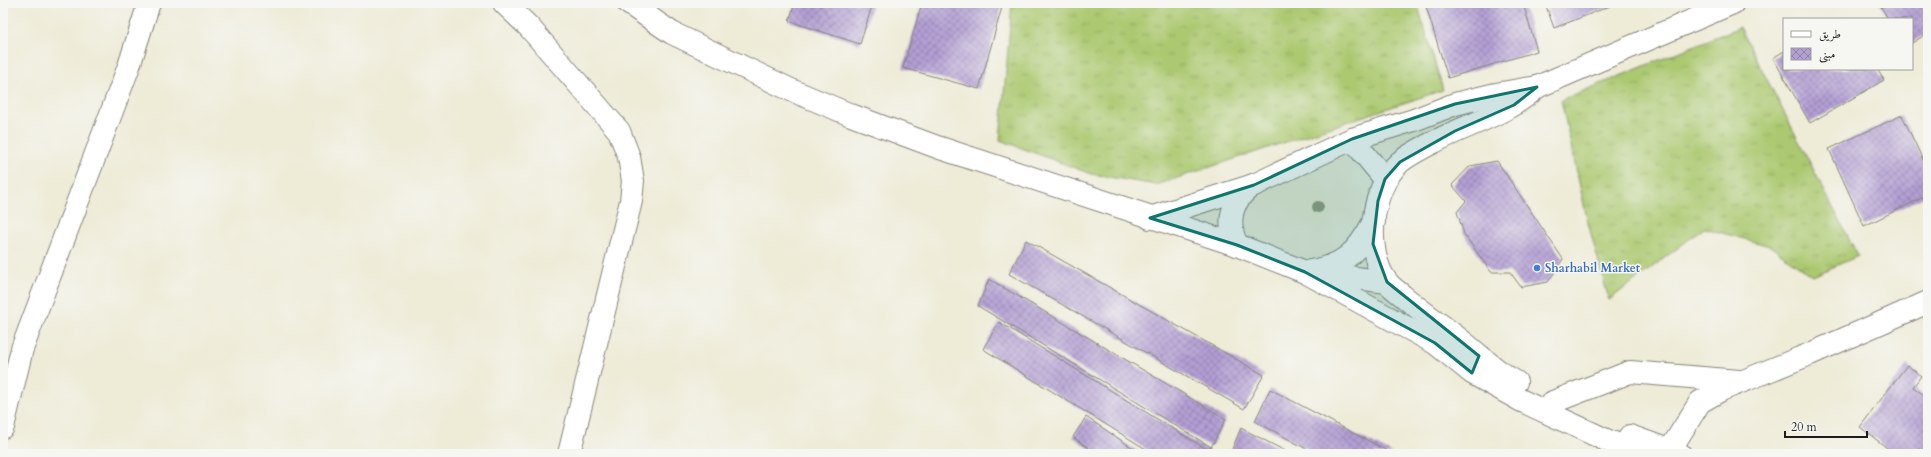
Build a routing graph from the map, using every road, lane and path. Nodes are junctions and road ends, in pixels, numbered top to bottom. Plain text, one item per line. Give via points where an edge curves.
1 (150, 3) edge
2 (504, 3) edge
3 (628, 3) edge
4 (1733, 3) edge
5 (1537, 87) junction
6 (1352, 139) junction
7 (1385, 179) junction
8 (1254, 185) junction
9 (1150, 218) junction
10 (1374, 221) junction
11 (1237, 245) junction
12 (1305, 272) junction
13 (1387, 282) junction
14 (1928, 302) edge
15 (1475, 365) junction
16 (1744, 381) junction
17 (1553, 402) junction
18 (3, 427) edge
19 (1672, 453) edge
20 (569, 454) edge
21 (1644, 454) edge

1 - 18 street via 129,66 22,349
2 - 20 street via 529,27 619,130 629,158 633,181 631,201
3 - 9 street via 672,33 791,90 851,115
4 - 5 street
5 - 6 street via 1455,104
5 - 7 street via 1514,105 1420,149 1400,162
6 - 7 street
6 - 8 street
7 - 10 street
8 - 9 street
8 - 11 street via 1244,191 1232,212 1232,235
9 - 11 street
10 - 12 street via 1354,252 1340,263
10 - 13 street via 1373,244
11 - 12 street
12 - 13 street
12 - 15 street
13 - 15 street via 1459,339
14 - 16 street
15 - 17 street via 1497,371
15 - 21 street via 1520,400 1562,421
16 - 17 street via 1630,372
16 - 19 street via 1700,402
17 - 19 street

